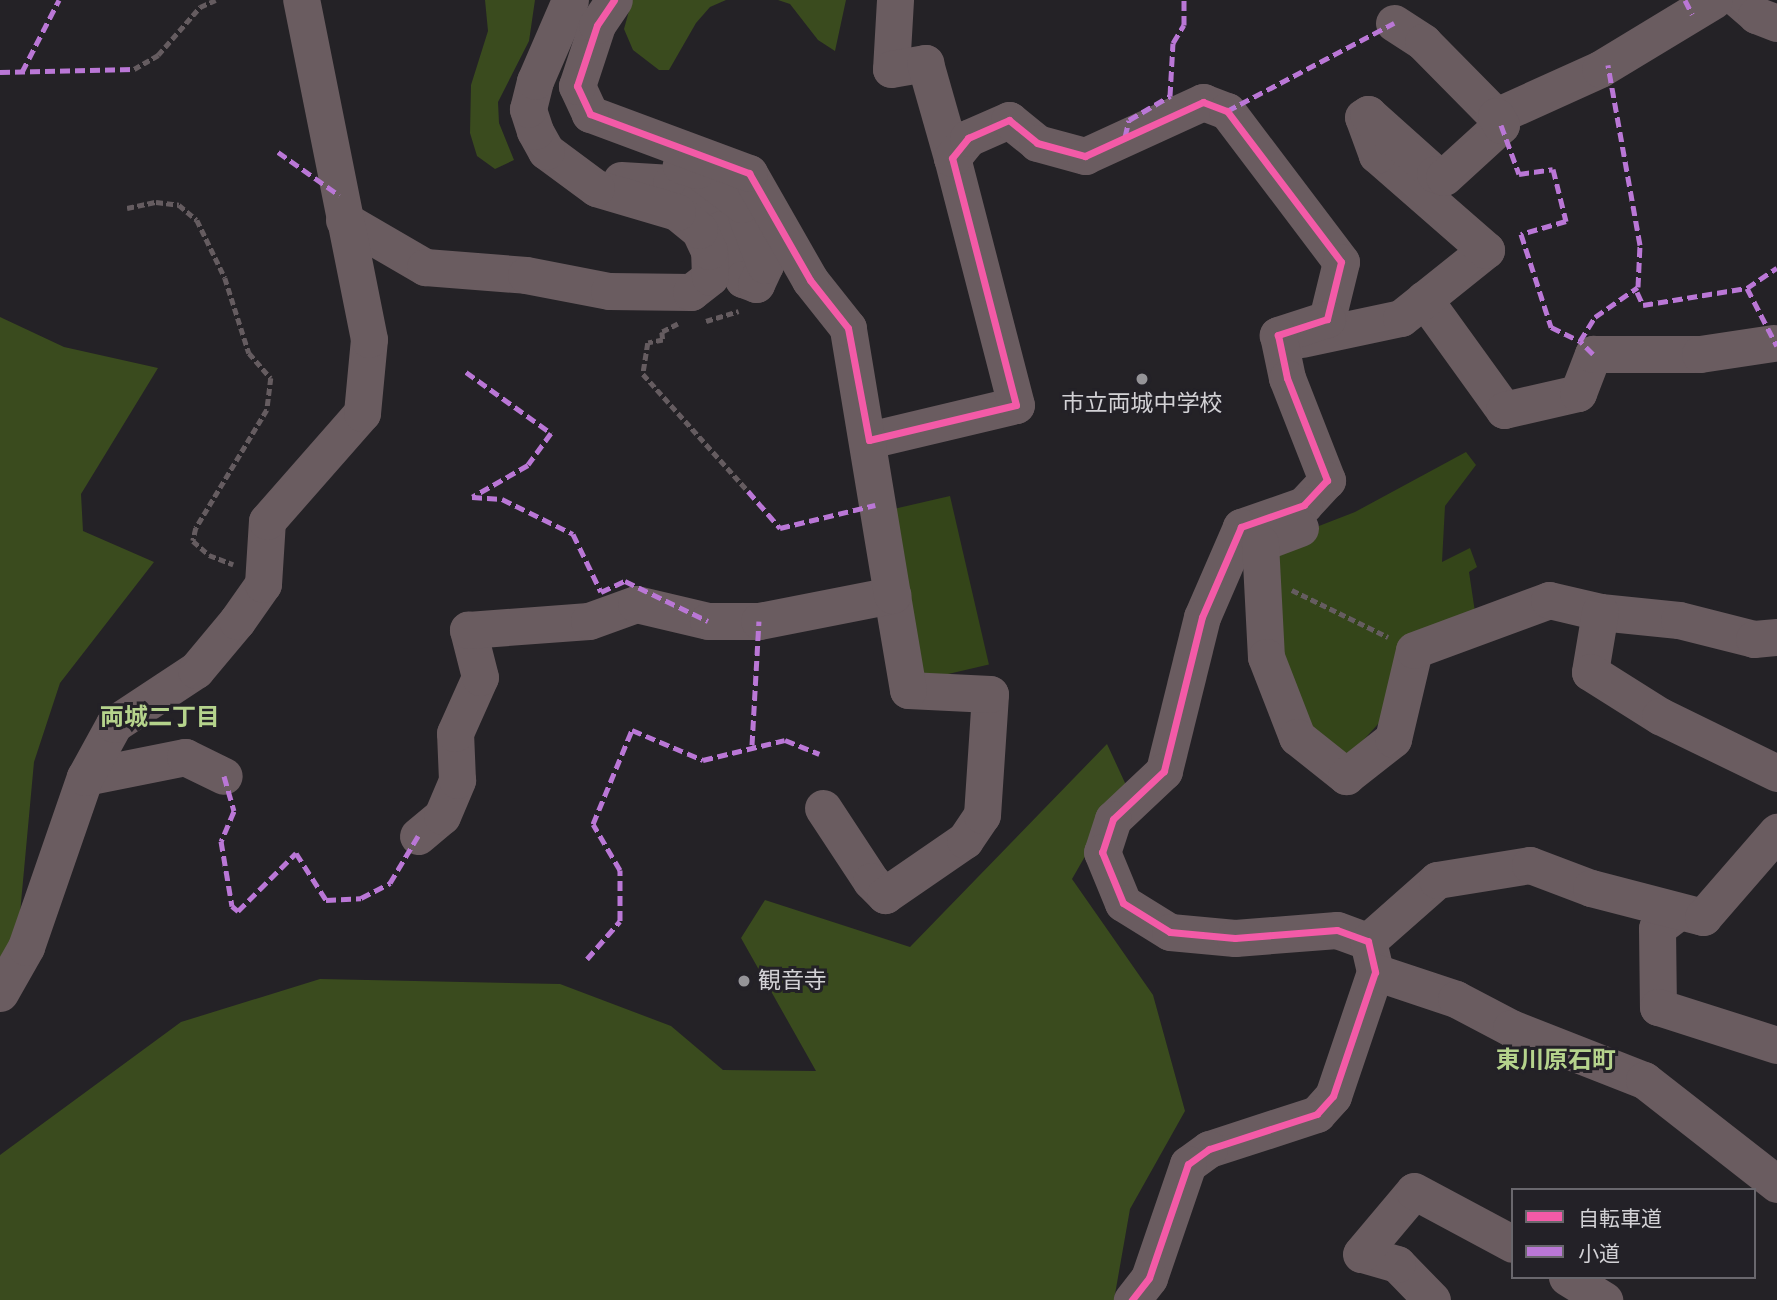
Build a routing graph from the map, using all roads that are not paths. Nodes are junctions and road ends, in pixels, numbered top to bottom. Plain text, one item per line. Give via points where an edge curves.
1 (301, 0) edge
2 (570, 0) edge
3 (614, 0) edge
4 (895, 0) edge
5 (1714, 0) edge
6 (1739, 0) edge
7 (1394, 23) dead end
8 (1777, 23) edge
9 (1496, 116) junction
10 (628, 126) junction
11 (952, 158) junction
12 (581, 177) junction
13 (344, 220) junction
14 (1424, 299) junction
15 (1773, 343) dead end
16 (1280, 345) junction
17 (869, 440) junction
18 (1304, 505) junction
19 (892, 595) junction
20 (1600, 612) junction
21 (1777, 637) edge
22 (1777, 773) edge
23 (224, 776) dead end
24 (85, 777) junction
25 (823, 808) dead end
26 (1777, 832) edge
27 (418, 836) dead end
28 (1678, 912) junction
29 (1372, 957) junction
30 (0, 993) edge
31 (1777, 1045) edge
32 (1777, 1184) edge
33 (1511, 1243) edge
34 (1570, 1279) edge
35 (1132, 1300) edge
36 (1432, 1300) edge
37 (1604, 1300) edge

1 - 13 street
2 - 12 street via 528,109 546,151
3 - 10 street via 597,25 577,86 590,114
4 - 11 street via 891,69 925,63
5 - 9 street via 1600,69
6 - 8 street via 1756,15
7 - 9 street via 1423,42
9 - 14 street via 1501,125 1444,177 1368,114 1363,117 1377,155 1486,250
10 - 12 street via 623,147 697,170 742,204 765,265 756,284 743,279 721,229 699,199 671,183
10 - 17 street via 749,173 810,281 848,328
11 - 16 street via 968,138 1009,120 1037,143 1085,156 1203,102 1227,111 1340,262 1327,319 1278,335
11 - 17 street via 1016,405
12 - 13 street via 596,188 677,212 699,230 709,251 710,276 691,292 608,291 526,275 425,267
13 - 24 street via 369,339 362,413 267,521 263,584 196,670 114,724
14 - 15 street via 1504,410 1578,393 1593,354 1700,354
14 - 16 street via 1401,318
16 - 18 street via 1287,377 1327,480
17 - 19 street via 876,516
18 - 20 street via 1300,531 1260,543 1266,657 1297,737 1346,776 1393,739 1414,650 1549,600
18 - 29 street via 1241,527 1202,617 1164,771 1113,819 1102,852 1123,903 1170,932 1235,938 1337,930
19 - 25 street via 908,690 990,694 982,815 965,840 885,895
19 - 27 street via 759,621 708,621 636,604 589,621 468,630 480,677 455,733 457,780 442,816
20 - 21 street via 1679,620 1755,639
20 - 22 street via 1590,671 1660,716
23 - 24 street via 185,757
24 - 30 street via 26,947
26 - 28 street via 1703,917
28 - 29 street via 1530,865 1437,880
28 - 31 street via 1657,928 1658,1007
29 - 32 street via 1511,1028 1644,1080
29 - 35 street via 1333,1096 1317,1114 1209,1149 1188,1164 1149,1278
33 - 36 street via 1415,1191 1361,1254 1397,1265
34 - 37 street

